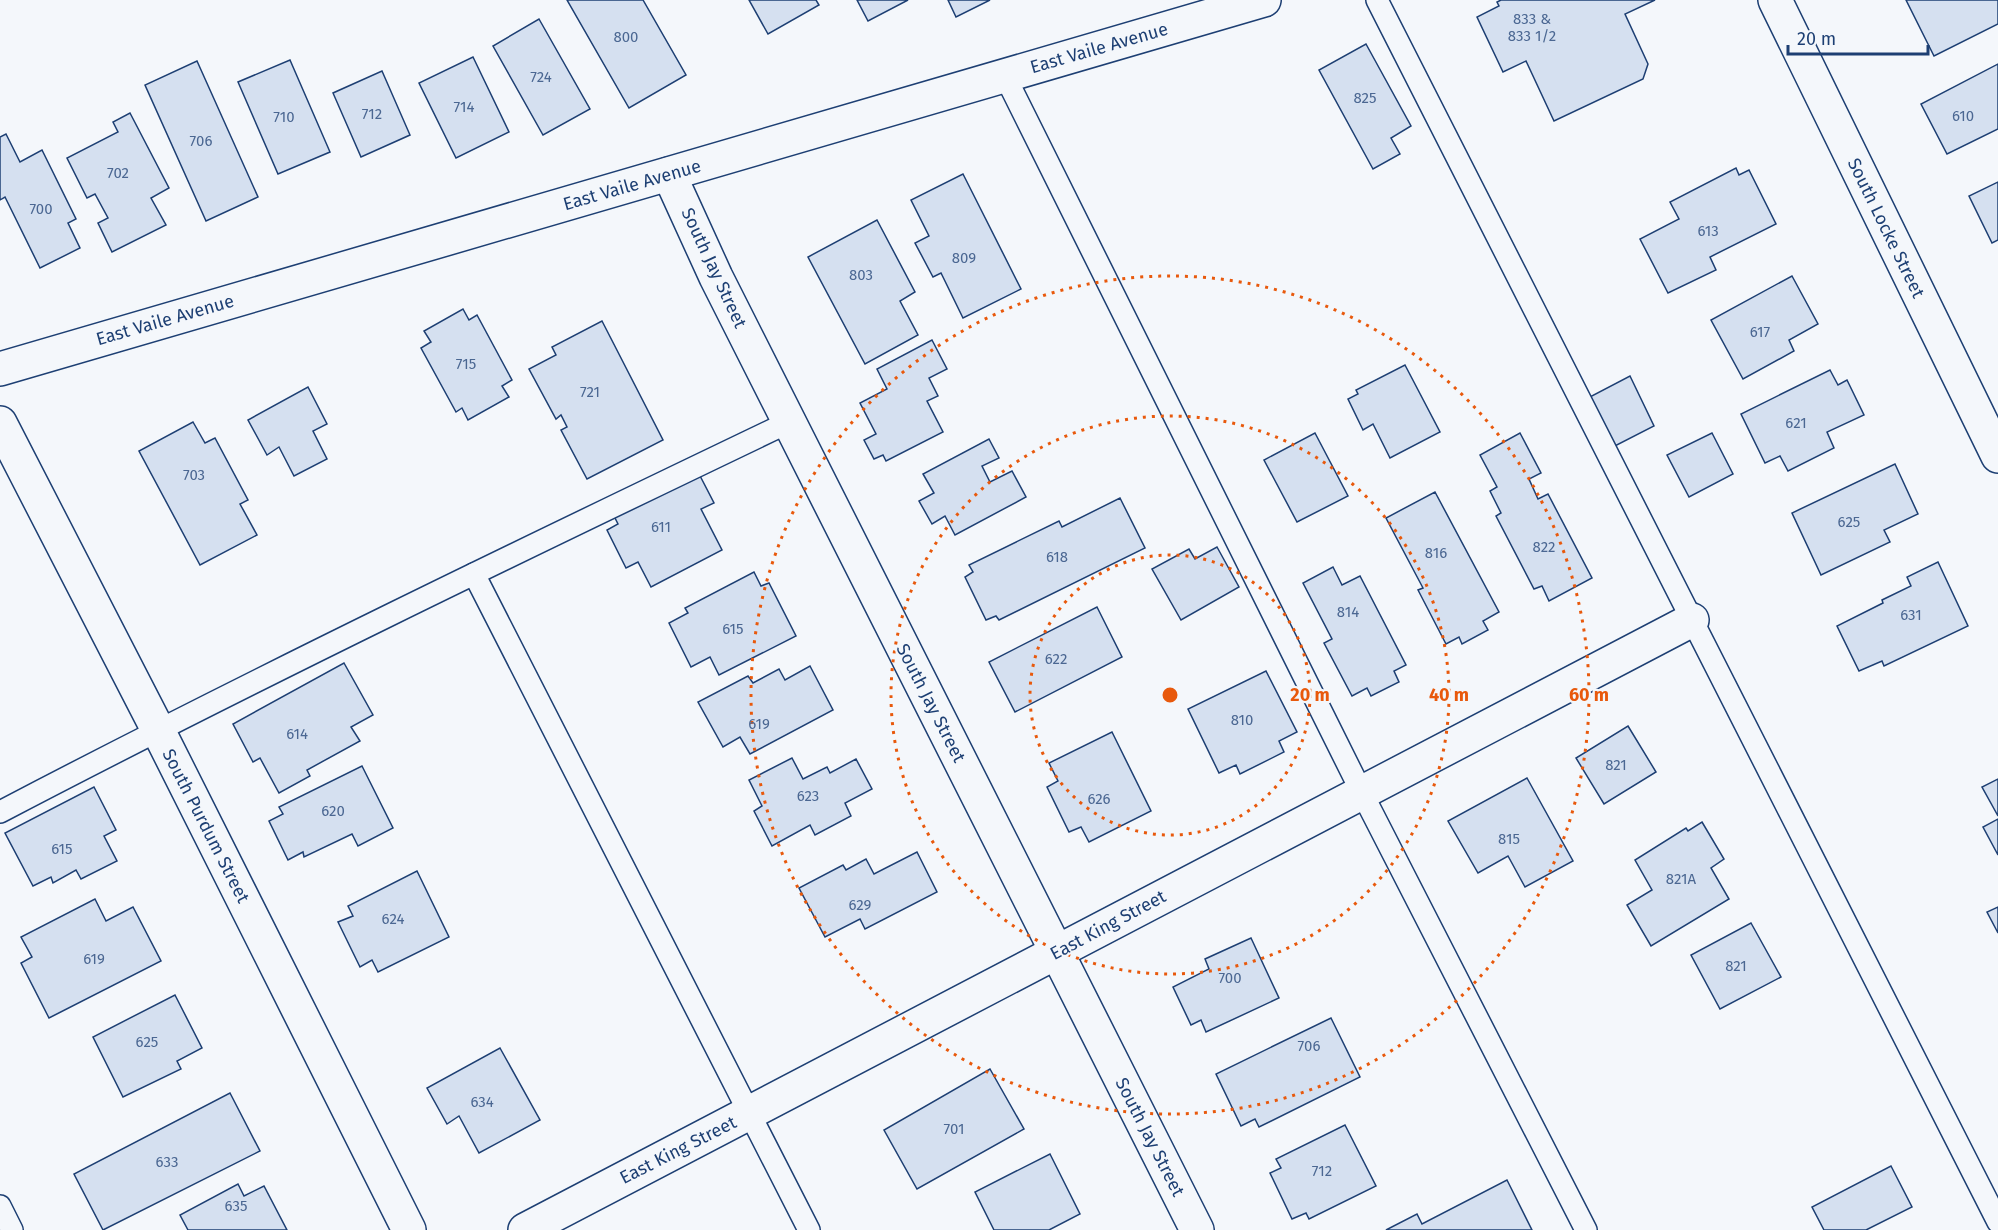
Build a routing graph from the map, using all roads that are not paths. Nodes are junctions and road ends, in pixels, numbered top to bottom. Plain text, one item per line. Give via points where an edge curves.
1 (1264, 0) edge
2 (1377, 0) edge
3 (1775, 0) edge
4 (1005, 76) junction
5 (669, 174) junction
6 (0, 369) edge
7 (789, 422) junction
8 (0, 423) edge
9 (1998, 456) edge
10 (474, 574) junction
11 (1692, 620) junction
12 (158, 730) junction
13 (1362, 793) junction
14 (0, 812) edge
15 (1058, 952) junction
16 (750, 1113) junction
17 (0, 1206) edge
18 (1998, 1222) edge
19 (12, 1230) edge
20 (409, 1230) edge
21 (525, 1230) edge
22 (808, 1230) edge
23 (1197, 1230) edge
24 (1586, 1230) edge

1 - 4 street, East Vaile Avenue
2 - 11 lane
3 - 9 street, South Locke Street
4 - 5 street, East Vaile Avenue
4 - 13 lane
5 - 6 street, East Vaile Avenue
5 - 7 street, South Jay Street
7 - 10 lane
7 - 15 street, South Jay Street
8 - 12 street, South Purdum Street
10 - 12 lane
10 - 16 lane
11 - 13 street, East King Street
11 - 18 lane
12 - 14 lane
12 - 20 street, South Purdum Street
13 - 15 street, East King Street
13 - 24 lane
15 - 16 street, East King Street
15 - 23 street, South Jay Street
16 - 21 street, East King Street
16 - 22 lane
17 - 19 lane

